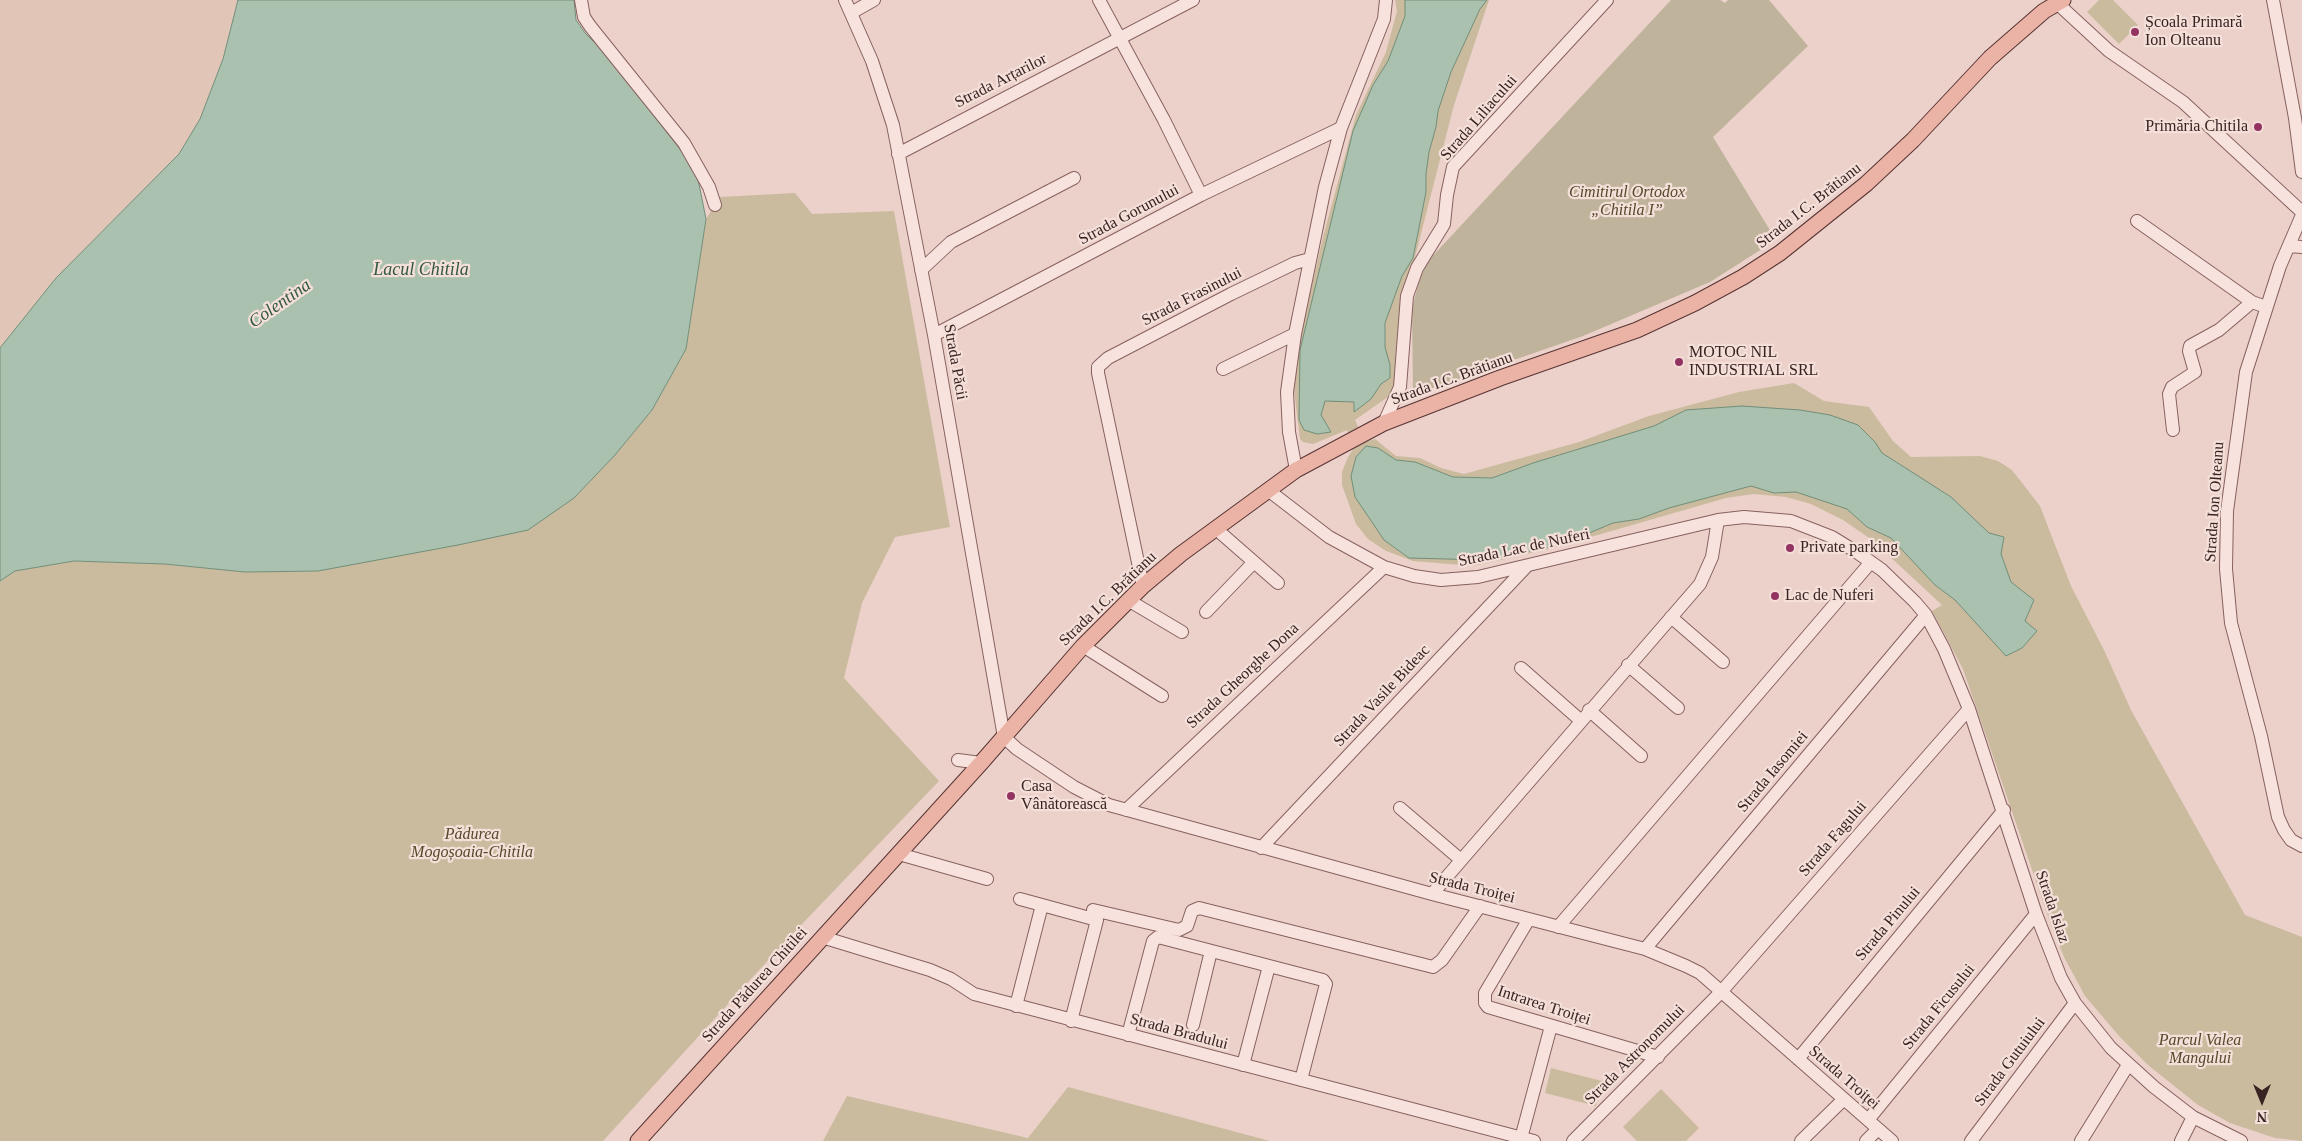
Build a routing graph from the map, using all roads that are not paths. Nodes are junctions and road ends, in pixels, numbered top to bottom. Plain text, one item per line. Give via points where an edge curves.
1 (581, 0) edge
2 (845, 0) edge
3 (874, 0) edge
4 (1099, 0) edge
5 (1193, 0) edge
6 (1386, 0) edge
7 (1607, 0) edge
8 (2273, 0) edge
9 (2060, 2) edge
10 (851, 12) junction
11 (1120, 38) junction
12 (1341, 128) junction
13 (898, 154) junction
14 (2302, 172) edge
15 (1074, 178) dead end
16 (1201, 195) junction
17 (715, 205) dead end
18 (2302, 213) edge
19 (2137, 221) dead end
20 (2289, 246) junction
21 (2302, 247) edge
22 (1310, 259) junction
23 (921, 270) junction
24 (2252, 302) junction
25 (2266, 307) junction
26 (1295, 334) junction
27 (934, 335) junction
28 (1222, 369) dead end
29 (1384, 423) junction
30 (2173, 430) dead end
31 (1296, 470) junction
32 (1268, 490) junction
33 (1718, 520) junction
34 (1215, 528) junction
35 (1254, 562) junction
36 (1871, 562) junction
37 (1384, 567) junction
38 (1526, 567) junction
39 (1278, 583) dead end
40 (1142, 586) junction
41 (1128, 600) junction
42 (1206, 612) dead end
43 (1926, 615) junction
44 (1671, 617) junction
45 (1182, 632) dead end
46 (1083, 646) junction
47 (1723, 662) dead end
48 (1628, 665) junction
49 (1521, 668) dead end
50 (1162, 696) dead end
51 (1678, 708) dead end
52 (1969, 708) junction
53 (1589, 710) junction
54 (1580, 720) junction
55 (1004, 737) junction
56 (1641, 756) dead end
57 (958, 760) dead end
58 (981, 763) junction
59 (1400, 808) dead end
60 (1126, 810) junction
61 (2004, 810) junction
62 (2302, 846) edge
63 (1261, 848) junction
64 (899, 854) junction
65 (1461, 860) junction
66 (987, 879) dead end
67 (1432, 894) junction
68 (1020, 900) dead end
69 (1042, 905) junction
70 (1480, 906) junction
71 (1093, 910) dead end
72 (2036, 914) junction
73 (1529, 919) junction
74 (1558, 927) junction
75 (822, 937) junction
76 (1645, 949) junction
77 (1211, 951) junction
78 (1269, 966) junction
79 (1721, 992) junction
80 (2075, 1003) junction
81 (1016, 1006) junction
82 (1072, 1020) junction
83 (1193, 1025) dead end
84 (1551, 1026) junction
85 (1128, 1035) junction
86 (1658, 1057) junction
87 (1798, 1059) junction
88 (1243, 1065) junction
89 (2128, 1065) junction
90 (1301, 1080) junction
91 (1844, 1100) junction
92 (2193, 1117) junction
93 (1868, 1120) junction
94 (1878, 1129) junction
95 (1523, 1131) dead end
96 (638, 1141) edge
97 (1534, 1141) edge
98 (1573, 1141) edge
99 (1801, 1141) edge
100 (1866, 1141) edge
101 (1892, 1141) edge
102 (1971, 1141) edge
103 (2081, 1141) edge
104 (2181, 1141) edge
105 (2241, 1141) edge

1 - 17 street via 584,17 590,26 684,143 710,187
2 - 10 street, Strada Păcii
3 - 10 street
4 - 11 street
5 - 11 street, Strada Arțarilor
6 - 12 street via 1384,19
7 - 29 street, Strada Liliacului via 1453,167 1444,224 1417,268 1407,296 1400,387
8 - 14 street
9 - 18 street via 2109,51 2183,102
9 - 29 main road, Strada I.C. Brătianu via 2039,15 1990,58 1913,140 1866,184 1780,253 1743,278 1637,330
10 - 13 street, Strada Păcii via 886,101
11 - 13 street, Strada Arțarilor
11 - 16 street
12 - 16 street, Strada Gorunului
12 - 22 street
13 - 23 street, Strada Păcii
15 - 23 street via 951,242
16 - 27 street, Strada Gorunului
18 - 20 street, Strada Ion Olteanu
19 - 24 street
20 - 21 street
20 - 25 street, Strada Ion Olteanu
22 - 26 street
22 - 40 street, Strada Frasinului via 1295,263 1108,358 1098,367
23 - 27 street, Strada Păcii
24 - 25 street
24 - 30 street via 2219,330 2190,346 2195,372 2172,387 2168,394
25 - 62 street, Strada Ion Olteanu via 2241,395 2227,511 2227,593 2231,623 2261,736 2278,817 2291,840
26 - 28 street
26 - 31 street via 1288,392 1289,432
27 - 55 street, Strada Păcii
29 - 31 main road, Strada I.C. Brătianu
31 - 32 main road, Strada I.C. Brătianu
32 - 34 main road, Strada I.C. Brătianu
32 - 37 street, Strada Lac de Nuferi via 1330,536
33 - 36 street, Strada Lac de Nuferi via 1744,517 1791,522 1832,537
33 - 38 street, Strada Lac de Nuferi
33 - 44 street via 1712,557 1704,576
34 - 35 street
34 - 40 main road, Strada I.C. Brătianu
35 - 39 street
35 - 42 street
36 - 43 street, Strada Lac de Nuferi
36 - 74 street
37 - 38 street, Strada Lac de Nuferi via 1441,580 1478,577
37 - 60 street, Strada Gheorghe Dona
38 - 63 street, Strada Vasile Bideac
40 - 41 main road, Strada I.C. Brătianu
41 - 45 street
41 - 46 main road, Strada I.C. Brătianu
43 - 52 street, Strada Islaz
43 - 76 street, Strada Iasomiei
44 - 47 street
44 - 48 street
46 - 50 street
46 - 55 main road, Strada I.C. Brătianu
48 - 51 street
48 - 53 street
49 - 54 street
52 - 61 street, Strada Islaz
52 - 79 street, Strada Fagului
53 - 54 street
53 - 56 street
54 - 65 street
55 - 58 main road, Strada I.C. Brătianu
55 - 60 street, Strada Troiței via 1074,787 1098,801
57 - 58 street
58 - 64 main road, Strada I.C. Brătianu
59 - 65 street
60 - 63 street, Strada Troiței
61 - 72 street, Strada Islaz
61 - 87 street, Strada Pinului
63 - 67 street, Strada Troiței
64 - 66 street
64 - 75 main road, Strada Pădurea Chitilei
65 - 67 street
67 - 70 street, Strada Troiței
68 - 69 street
69 - 81 street
69 - 82 street via 1097,920
70 - 71 street via 1442,960 1433,967 1199,908 1192,911 1187,926 1179,930
70 - 73 street, Strada Troiței
72 - 80 street, Strada Islaz via 2061,978
72 - 93 street, Strada Ficusului
73 - 74 street, Strada Troiței
73 - 84 street, Intrarea Troiței via 1485,994 1485,1003 1492,1010
74 - 76 street, Strada Troiței
75 - 81 street, Strada Bradului via 930,970 974,994
75 - 96 main road, Strada Pădurea Chitilei
76 - 79 street, Strada Troiței via 1686,966
77 - 78 street
77 - 83 street
77 - 85 street via 1155,938
78 - 88 street
78 - 90 street via 1326,981
79 - 86 street, Strada Astronomului
79 - 87 street, Strada Troiței
80 - 89 street, Strada Islaz
80 - 102 street, Strada Gutuiului
81 - 82 street, Strada Bradului
82 - 85 street, Strada Bradului
84 - 86 street, Intrarea Troiței
84 - 95 street
85 - 88 street, Strada Bradului
86 - 98 street, Strada Astronomului
87 - 91 street, Strada Troiței
88 - 90 street, Strada Bradului
89 - 92 street, Strada Islaz
89 - 103 street
90 - 97 street, Strada Bradului
91 - 93 street, Strada Troiței
91 - 99 street
92 - 104 street
92 - 105 street, Strada Islaz
93 - 94 street, Strada Troiței
94 - 100 street
94 - 101 street, Strada Troiței

